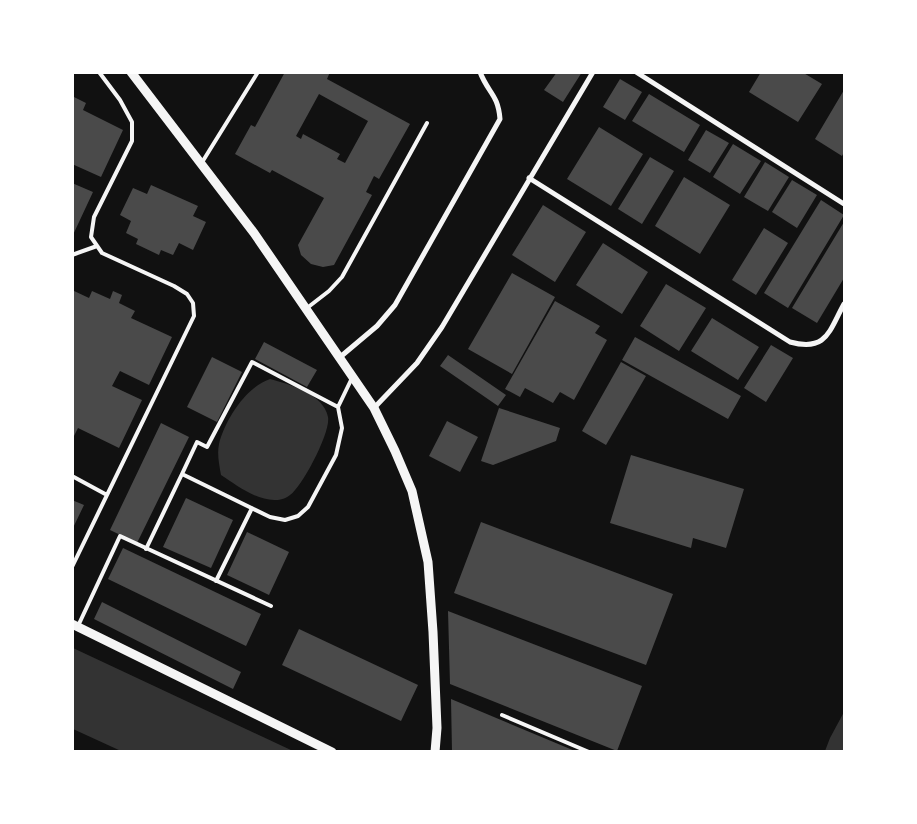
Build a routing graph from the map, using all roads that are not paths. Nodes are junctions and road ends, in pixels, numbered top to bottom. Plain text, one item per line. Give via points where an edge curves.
1 (99, 72) edge
2 (131, 72) edge
3 (258, 72) edge
4 (480, 72) edge
5 (593, 72) edge
6 (636, 72) edge
7 (427, 123) dead end
8 (201, 164) junction
9 (529, 178) junction
10 (844, 204) edge
11 (97, 246) junction
12 (72, 255) edge
13 (844, 304) edge
14 (305, 309) junction
15 (339, 359) junction
16 (352, 378) junction
17 (338, 407) junction
18 (374, 408) junction
19 (182, 474) junction
20 (72, 476) edge
21 (107, 495) junction
22 (252, 508) junction
23 (146, 549) junction
24 (72, 567) edge
25 (216, 581) junction
26 (271, 606) dead end
27 (75, 626) edge
28 (502, 715) dead end
29 (332, 752) edge
30 (435, 752) edge
31 (589, 752) edge

1 - 11 lane via 132,122 132,141 94,217 91,237
2 - 8 street
3 - 8 lane
4 - 15 street via 485,85 495,95 500,119 395,305 371,332
5 - 9 street
6 - 10 street
7 - 14 lane via 342,278
8 - 14 street via 254,233
9 - 13 street via 790,342 808,347 824,340
9 - 18 street via 442,328 417,363
11 - 12 lane
11 - 21 lane via 102,253 187,294 193,303 194,316
14 - 15 street
15 - 16 street
16 - 17 lane
16 - 18 street
17 - 19 lane via 252,362 207,447 197,442
17 - 22 lane via 342,428 336,455 308,507 298,516 285,520
18 - 30 street via 412,491 428,562 437,728
19 - 22 lane
19 - 23 lane
20 - 21 lane
21 - 24 lane
22 - 25 lane
23 - 25 lane
23 - 27 lane via 120,536
25 - 26 lane
27 - 29 street
28 - 31 lane

